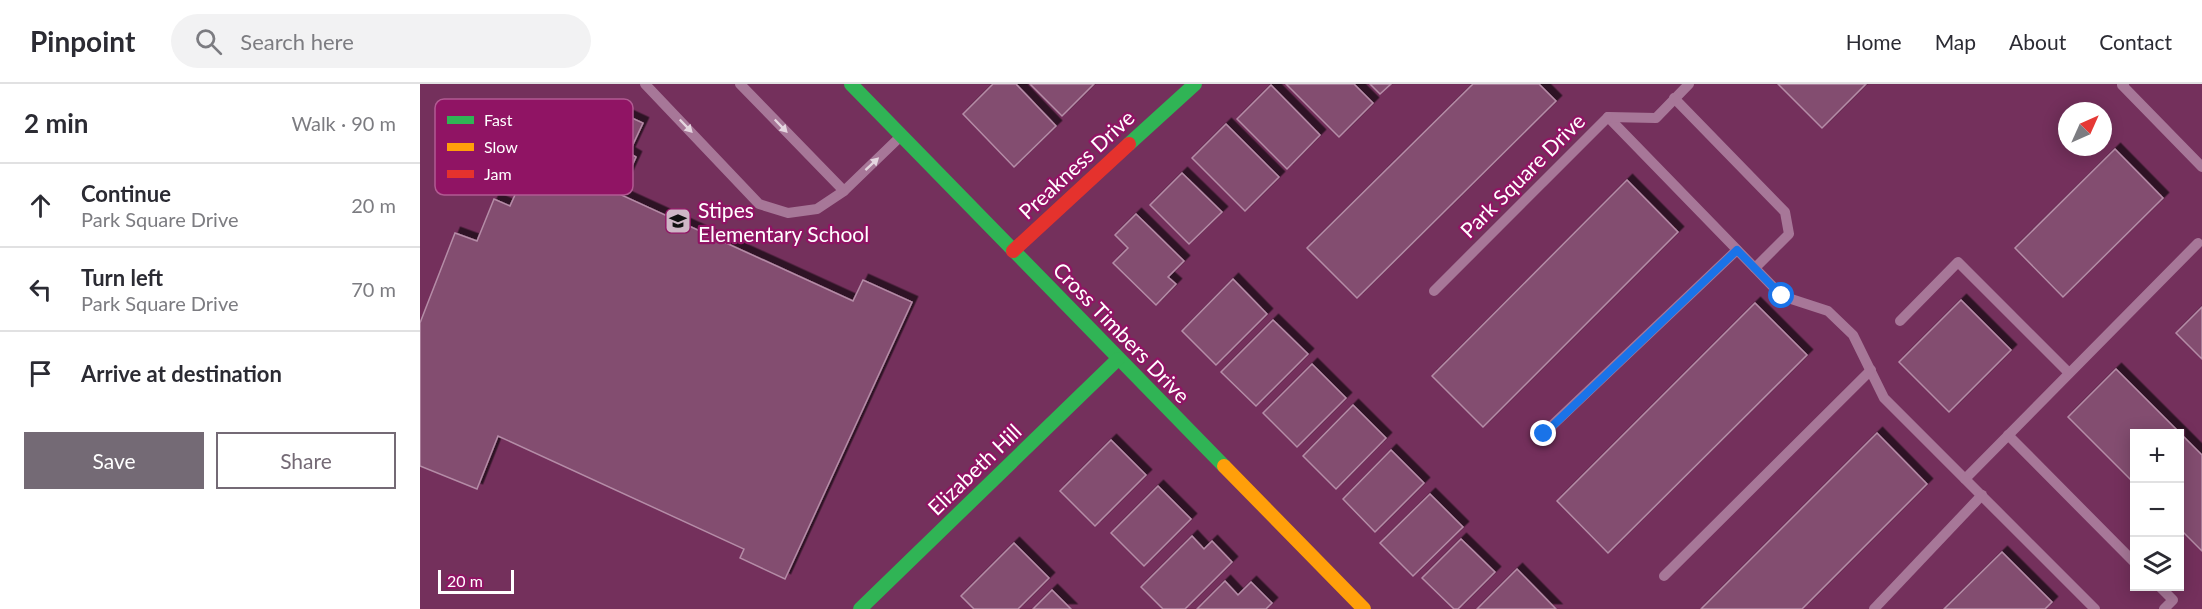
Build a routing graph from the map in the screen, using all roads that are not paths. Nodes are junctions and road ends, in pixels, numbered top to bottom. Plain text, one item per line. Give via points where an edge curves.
1 (645, 84) edge
2 (740, 84) edge
3 (851, 84) edge
4 (1195, 84) edge
5 (1689, 84) edge
6 (2124, 84) edge
7 (1674, 99) junction
8 (1608, 117) junction
9 (901, 136) junction
10 (2202, 167) edge
11 (844, 190) junction
12 (2198, 243) dead end
13 (1737, 250) junction
14 (1013, 251) junction
15 (1755, 268) junction
16 (1434, 291) dead end
17 (1900, 321) dead end
18 (1118, 358) junction
19 (1871, 370) junction
20 (2069, 373) junction
21 (1544, 434) dead end
22 (2008, 435) junction
23 (1965, 479) junction
24 (1982, 495) junction
25 (2130, 558) edge
26 (1664, 576) dead end
27 (2164, 591) edge
28 (860, 609) edge
29 (1364, 609) edge
30 (1874, 609) edge
31 (2095, 609) edge
32 (2164, 609) edge

1 -> 11 lane via 759,204 788,213 817,209
2 -> 11 lane
3 - 9 street, Cross Timbers Drive
4 - 14 street, Preakness Drive
5 - 7 lane
6 - 10 lane
7 - 8 lane via 1656,118
7 - 15 lane via 1785,212 1789,234
8 - 13 lane, Park Square Drive
8 - 16 lane, Park Square Drive
11 -> 9 lane
9 - 14 street, Cross Timbers Drive
12 - 20 lane
13 - 15 lane, Park Square Drive
13 - 21 lane
14 - 18 street, Cross Timbers Drive
15 - 19 lane, Park Square Drive via 1782,296 1828,311 1853,335
17 - 20 lane via 1958,262
18 - 28 street, Elizabeth Hill
18 - 29 street, Cross Timbers Drive
19 - 23 lane, Park Square Drive via 1884,398
19 - 26 lane
20 - 22 lane
22 - 23 lane
22 - 25 lane
23 - 24 lane, Park Square Drive
24 - 30 lane
24 - 31 lane, Park Square Drive
27 - 32 lane via 2173,600

